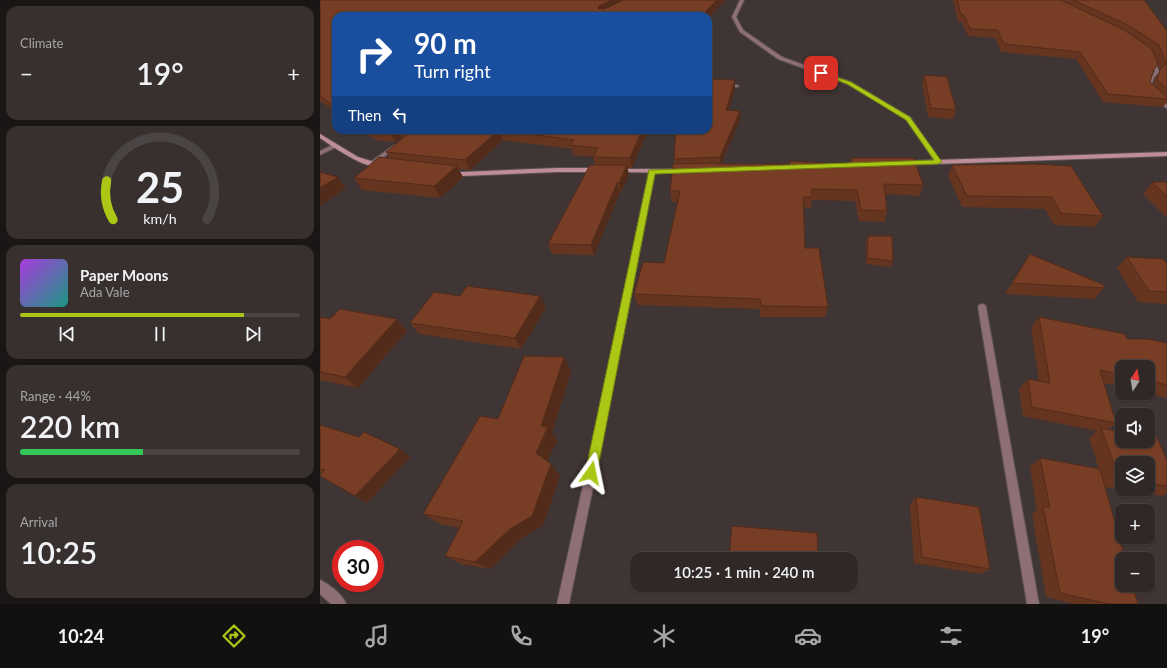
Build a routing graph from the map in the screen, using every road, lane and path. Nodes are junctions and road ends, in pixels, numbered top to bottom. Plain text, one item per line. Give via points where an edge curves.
1 (742, 0) edge
2 (1151, 55) edge
3 (712, 85) edge
4 (737, 86) dead end
5 (1167, 107) edge
6 (320, 136) edge
7 (400, 142) edge
8 (335, 146) junction
9 (320, 153) edge
10 (1167, 154) edge
11 (938, 162) junction
12 (898, 163) edge
13 (371, 164) junction
14 (386, 166) edge
15 (692, 170) edge
16 (439, 171) edge
17 (605, 171) edge
18 (613, 171) edge
19 (652, 172) junction
20 (982, 307) dead end
21 (320, 586) edge
22 (340, 604) edge
23 (562, 604) edge
24 (1033, 604) edge

1 - 11 street via 734,18 740,31 780,58 849,83 908,118
2 - 5 street via 1157,72 1152,77 1148,89
3 - 4 street
6 - 8 street
7 - 13 street
8 - 9 street
8 - 13 street via 350,157
10 - 11 street
11 - 12 street
13 - 14 street
15 - 19 street
16 - 17 street via 462,174
18 - 19 street
19 - 23 street
20 - 24 street
21 - 22 street

